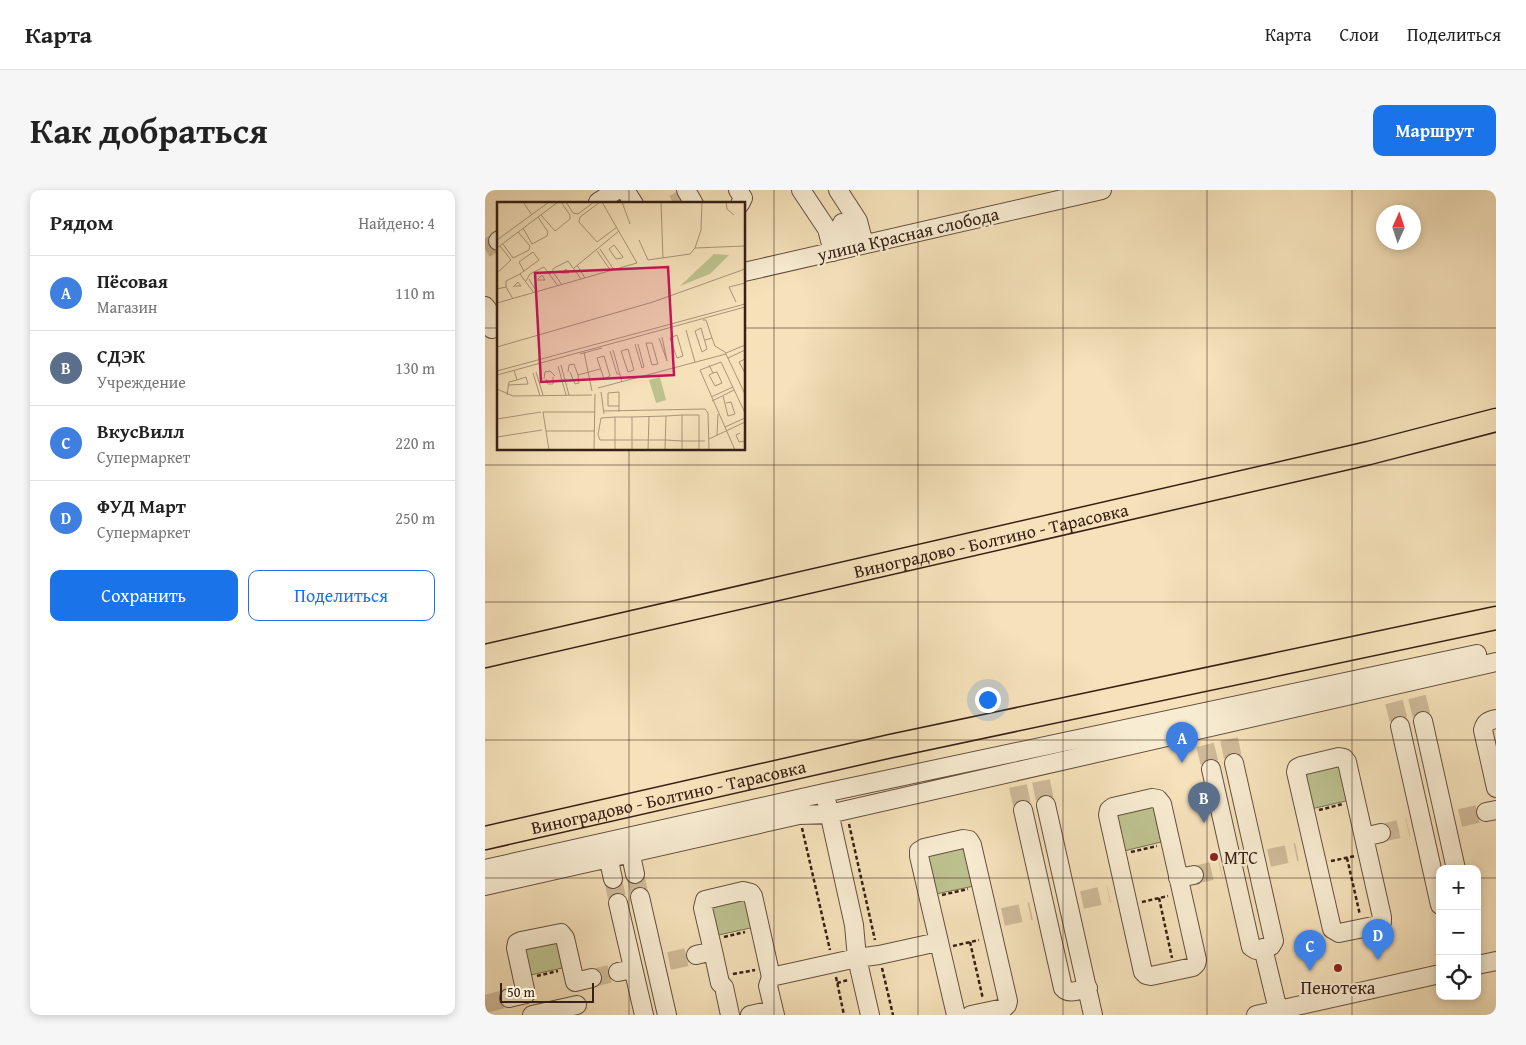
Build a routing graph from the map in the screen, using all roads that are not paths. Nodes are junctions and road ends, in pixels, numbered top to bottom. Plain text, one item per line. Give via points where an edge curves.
1 (617, 190) edge
2 (625, 190) edge
3 (801, 190) edge
4 (837, 190) edge
5 (1091, 191) edge
6 (1056, 195) edge
7 (596, 198) edge
8 (634, 202) edge
9 (842, 223) dead end
10 (849, 248) junction
11 (745, 272) edge
12 (485, 306) edge
13 (492, 329) edge
14 (1496, 420) edge
15 (1496, 618) edge
16 (1496, 650) edge
17 (485, 656) edge
18 (1496, 662) edge
19 (1414, 682) junction
20 (1496, 719) edge
21 (1423, 721) tunnel mouth
22 (1400, 726) tunnel mouth
23 (1202, 729) junction
24 (1034, 748) junction
25 (1011, 753) junction
26 (1235, 763) tunnel mouth
27 (1211, 768) tunnel mouth
28 (1039, 774) junction
29 (1016, 779) junction
30 (1496, 788) edge
31 (824, 793) junction
32 (1046, 805) tunnel mouth
33 (1023, 810) tunnel mouth
34 (837, 812) junction
35 (485, 838) edge
36 (628, 845) junction
37 (606, 850) junction
38 (1456, 865) edge
39 (485, 869) edge
40 (635, 874) tunnel mouth
41 (613, 879) tunnel mouth
42 (485, 886) edge
43 (1436, 892) edge
44 (640, 898) tunnel mouth
45 (618, 903) tunnel mouth
46 (1363, 928) joint
47 (939, 945) junction
48 (1263, 948) junction
49 (857, 958) junction
50 (1496, 961) edge
51 (1481, 964) edge
52 (1175, 971) joint
53 (770, 972) junction
54 (1436, 975) edge
55 (525, 987) junction
56 (1087, 988) junction
57 (509, 998) tunnel mouth
58 (578, 1010) edge
59 (1277, 1010) junction
60 (774, 1012) edge
61 (979, 1013) edge
62 (531, 1015) edge
63 (644, 1015) edge
64 (667, 1015) edge
65 (730, 1015) edge
66 (750, 1015) edge
67 (870, 1015) edge
68 (956, 1015) edge
69 (1093, 1015) edge
70 (1256, 1015) edge

1 - 7 street
2 - 8 street
3 - 10 street via 827,229
4 - 10 street via 858,220
5 - 6 street, улица Красная слобода
6 - 10 street, улица Красная слобода
9 - 10 street
10 - 11 street, улица Красная слобода
12 - 13 street
14 - 17 main road, Виноградово - Болтино - Тарасовка via 1369,453
15 - 35 main road, Виноградово - Болтино - Тарасовка via 891,746
16 - 19 street
18 - 19 street
19 - 23 street
20 - 30 street via 1489,720 1483,730
21 - 38 street via 1453,819
22 - 43 street via 1415,825
23 - 24 street
23 - 28 street
24 - 25 street
24 - 28 street
25 - 29 street
25 - 31 street
26 - 48 street via 1263,859 1274,941 1271,946
27 - 48 street via 1227,868 1251,947 1256,950
28 - 29 street
29 - 34 street
31 - 34 street
31 - 36 street
32 - 56 street via 1075,901
33 - 56 street via 1038,910 1063,988 1070,992
34 - 36 street via 799,815
34 - 49 street
36 - 37 street
36 - 40 street
37 - 39 street
37 - 41 street
37 - 42 street
44 - 64 street via 662,962
45 - 63 street via 626,971
46 - 46 street via 1382,922 1382,917 1371,841 1356,802 1347,762 1339,757 1301,766 1297,772 1309,855 1332,930 1339,933
47 - 49 street
47 - 61 street via 919,851 969,840 995,925 1007,1002 1004,1008
47 - 68 street
48 - 59 street
49 - 53 street
49 - 67 street
50 - 51 street
52 - 52 street via 1193,967 1197,960 1185,882 1170,843 1162,804 1152,798 1113,807 1108,815 1117,855 1121,896 1143,972 1151,976
53 - 60 street via 768,986
53 - 65 street via 753,896 743,891 705,900 707,948 724,987
54 - 59 street
55 - 57 street
55 - 58 street via 516,945 521,941 564,934 580,976 573,988
55 - 62 street
56 - 69 street
58 - 62 street
59 - 70 street
60 - 66 street

